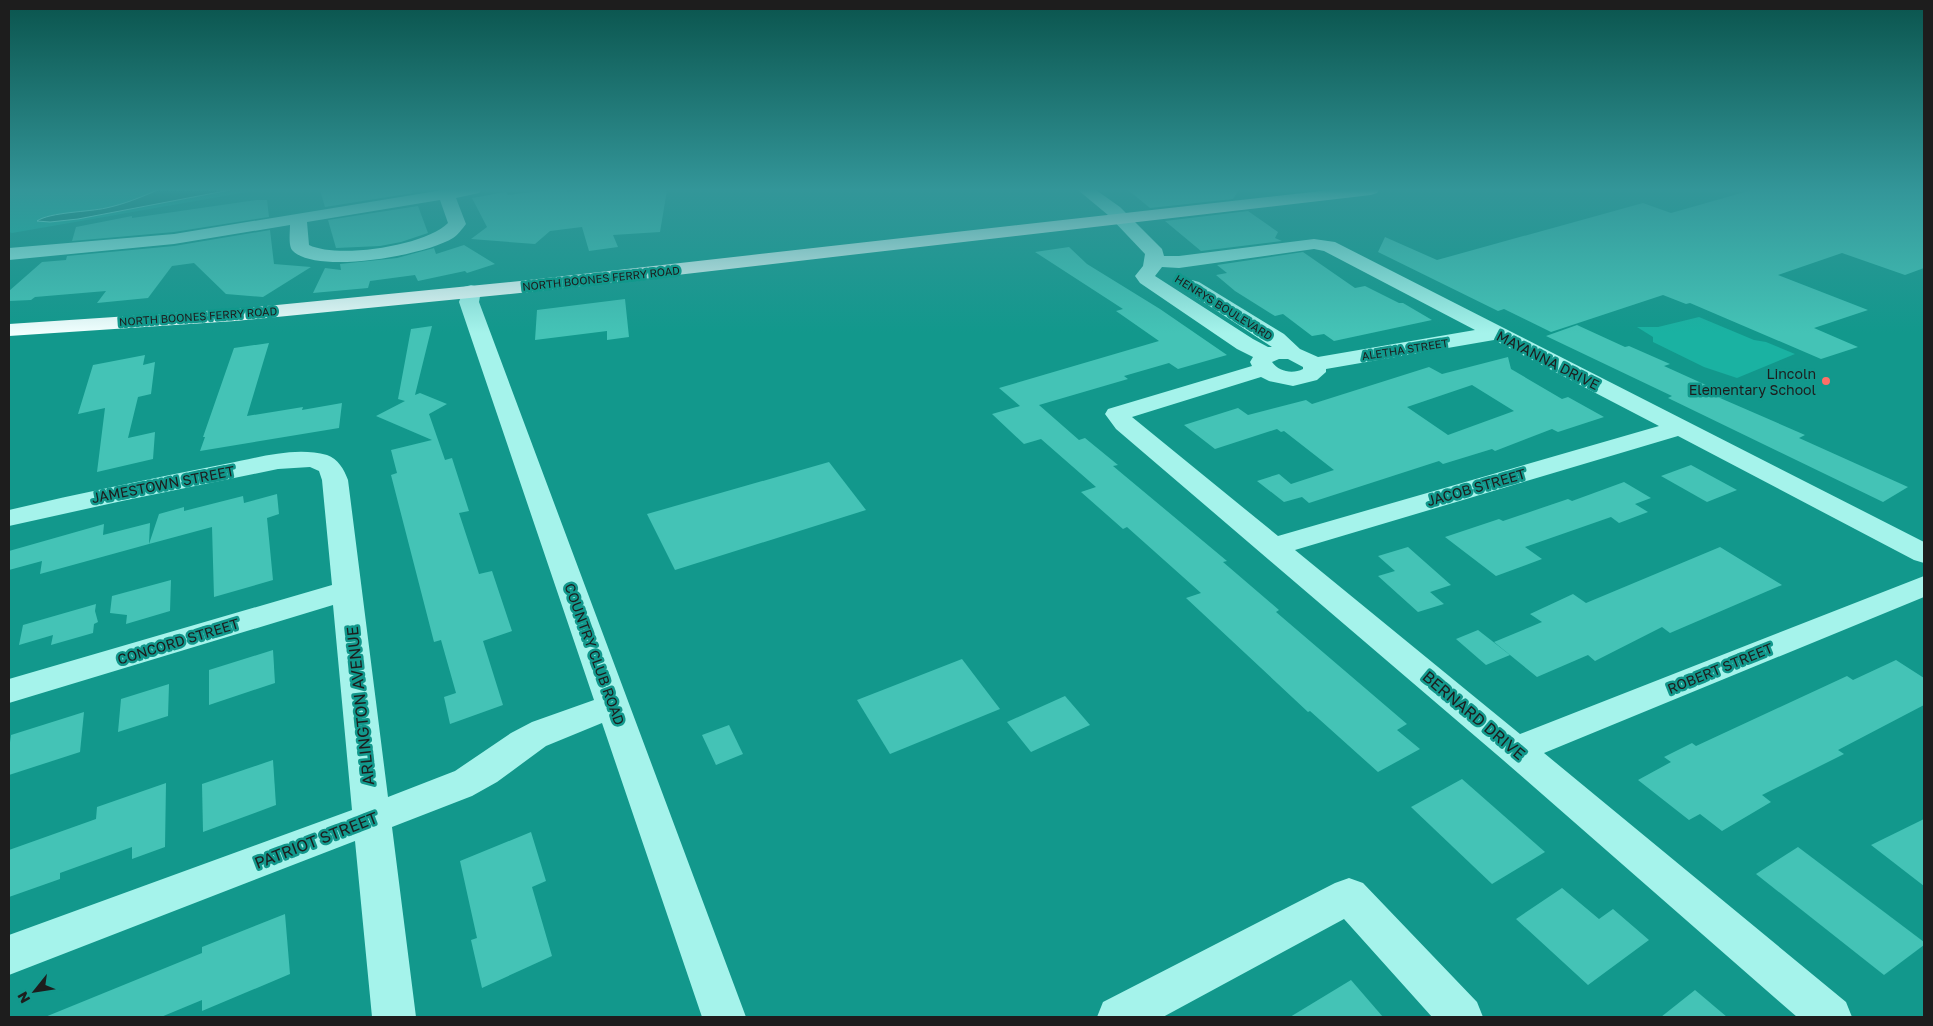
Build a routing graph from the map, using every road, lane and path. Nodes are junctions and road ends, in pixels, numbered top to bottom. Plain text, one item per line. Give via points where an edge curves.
1 (179, 238) edge
2 (299, 238) edge
3 (440, 238) edge
4 (964, 238) edge
5 (1141, 238) edge
6 (9, 254) edge
7 (1154, 264) junction
8 (471, 291) junction
9 (9, 330) edge
10 (1496, 333) junction
11 (1292, 353) junction
12 (1265, 362) junction
13 (1314, 364) junction
14 (1680, 428) junction
15 (319, 461) joint
16 (9, 518) edge
17 (1273, 547) junction
18 (1924, 554) edge
19 (1924, 586) edge
20 (348, 590) junction
21 (9, 691) edge
22 (614, 706) junction
23 (1516, 750) junction
24 (373, 819) junction
25 (9, 955) edge
26 (394, 1017) edge
27 (724, 1017) edge
28 (1119, 1017) edge
29 (1461, 1017) edge
30 (1830, 1017) edge

1 - 6 street
2 - 3 street via 300,248 304,252 335,256 400,250
4 - 8 main road, NORTH BOONES FERRY ROAD
5 - 7 street, HENRYS BOULEVARD via 1155,253
7 - 10 street, MAYANNA DRIVE via 1325,245
7 - 11 street, HENRYS BOULEVARD via 1276,339
7 - 12 street, HENRYS BOULEVARD via 1145,276 1147,279 1245,344
8 - 9 main road, NORTH BOONES FERRY ROAD via 230,315
8 - 22 street, COUNTRY CLUB ROAD via 468,302
10 - 13 street, ALETHA STREET
10 - 14 street, MAYANNA DRIVE
11 - 12 street via 1275,353
11 - 13 street
12 - 13 street via 1273,375 1297,379 1315,372
12 - 17 street, BERNARD DRIVE via 1117,414
14 - 17 street, JACOB STREET
14 - 18 street, MAYANNA DRIVE
15 - 16 street, JAMESTOWN STREET via 265,464
15 - 20 street, ARLINGTON AVENUE via 332,470 335,480
17 - 23 street, BERNARD DRIVE
19 - 23 street, ROBERT STREET
20 - 21 street, CONCORD STREET
20 - 24 street, ARLINGTON AVENUE
22 - 24 street, PATRIOT STREET via 540,734 477,778
22 - 27 street, COUNTRY CLUB ROAD
23 - 30 street, BERNARD DRIVE
24 - 25 street, PATRIOT STREET
24 - 26 street, ARLINGTON AVENUE
28 - 29 street via 1349,896

